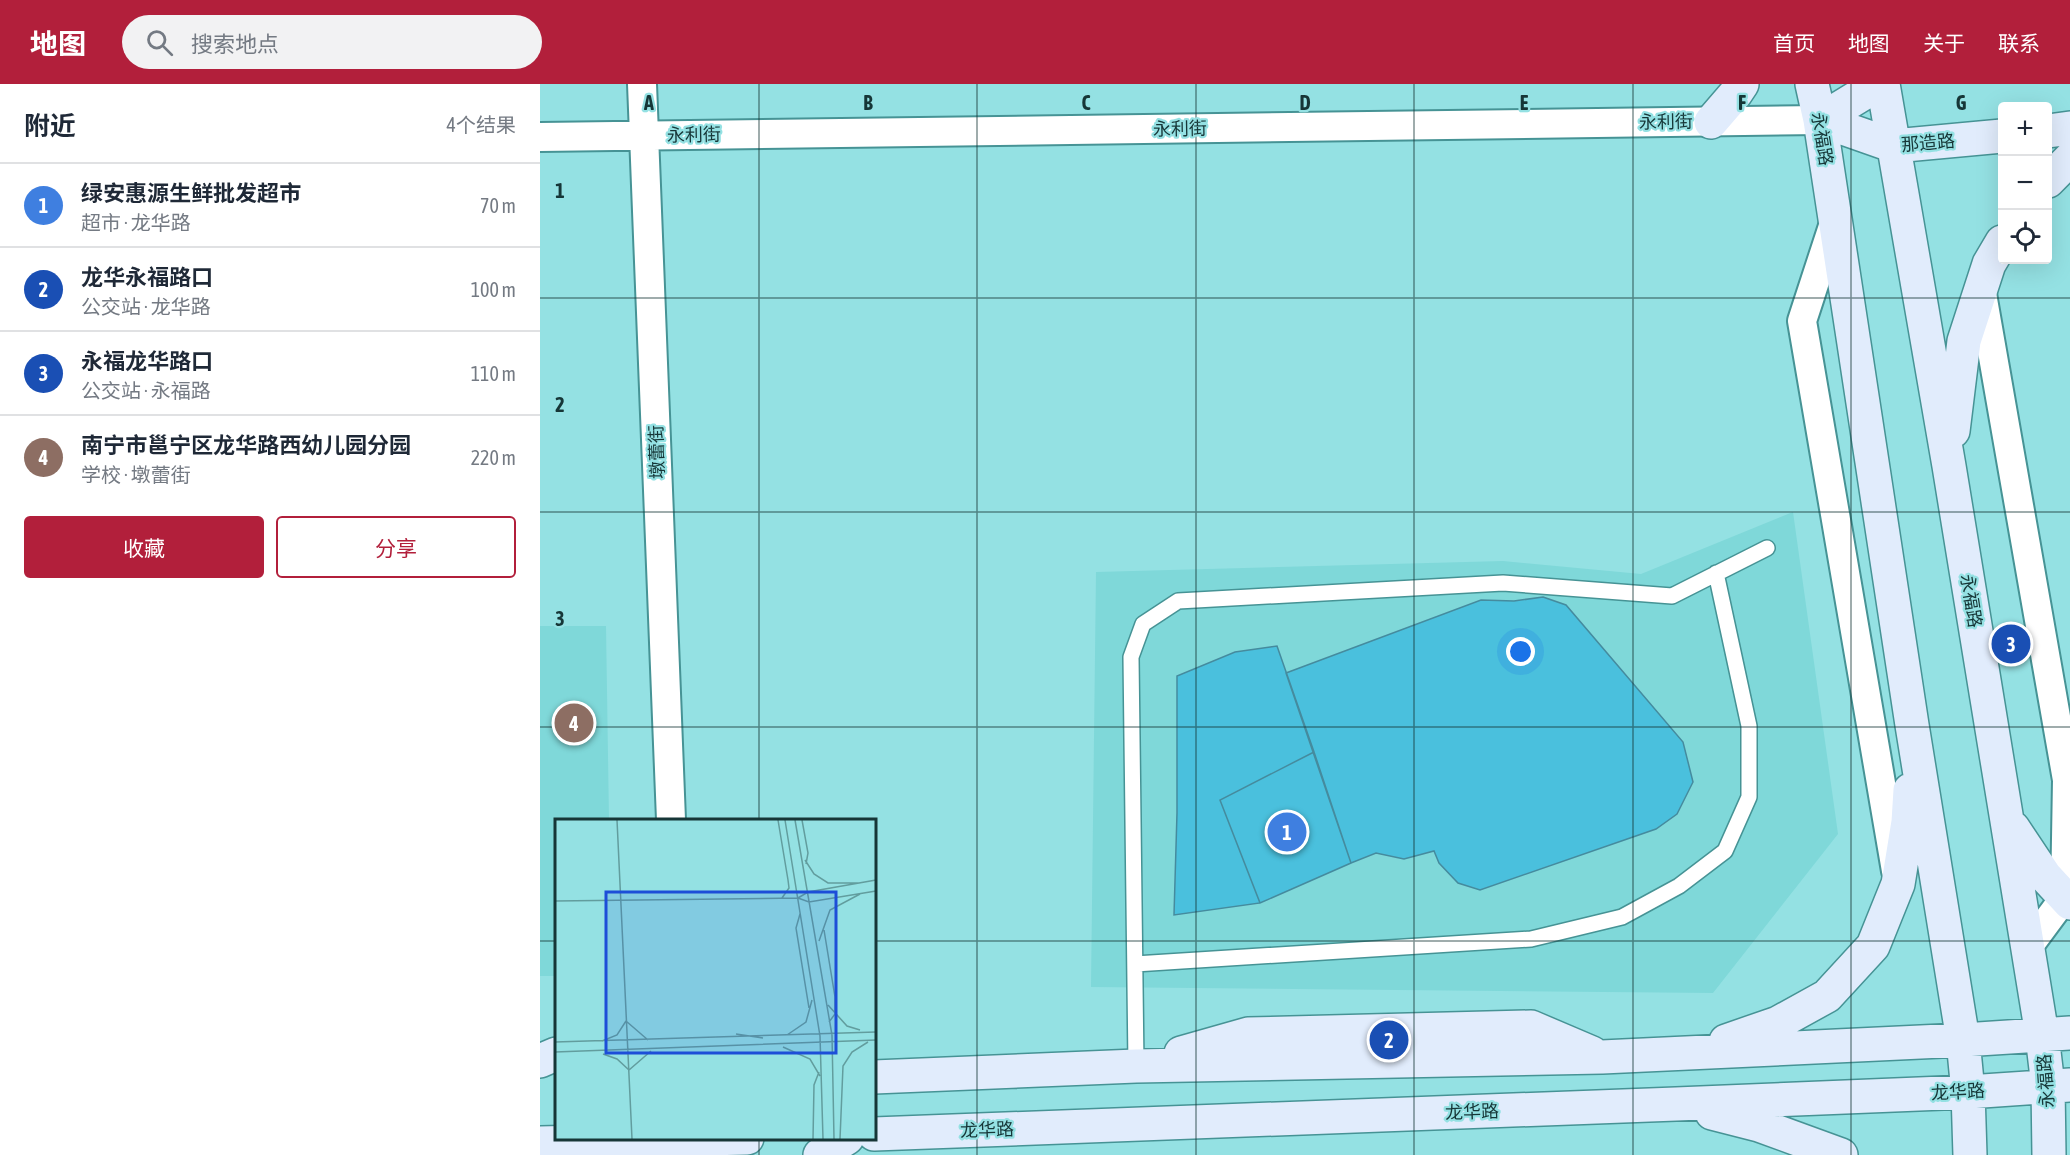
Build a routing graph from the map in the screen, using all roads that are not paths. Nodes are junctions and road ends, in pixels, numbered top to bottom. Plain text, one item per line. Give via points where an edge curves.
1 (642, 84) edge
2 (1742, 84) edge
3 (1812, 84) edge
4 (1881, 84) edge
5 (1820, 120) junction
6 (1712, 122) junction
7 (2070, 128) edge
8 (2052, 130) edge
9 (645, 135) junction
10 (1998, 136) edge
11 (540, 137) edge
12 (1894, 146) junction
13 (2070, 159) edge
14 (2052, 177) edge
15 (1835, 220) junction
16 (1998, 249) edge
17 (1981, 288) junction
18 (1949, 466) junction
19 (1767, 548) dead end
20 (1716, 573) junction
21 (1912, 725) junction
22 (671, 819) edge
23 (2007, 819) junction
24 (1898, 884) junction
25 (2067, 900) edge
26 (2028, 947) junction
27 (1135, 964) junction
28 (2056, 1034) edge
29 (1963, 1041) junction
30 (555, 1054) edge
31 (1679, 1054) junction
32 (540, 1061) edge
33 (1136, 1066) junction
34 (876, 1077) edge
35 (2059, 1086) edge
36 (1968, 1092) junction
37 (1676, 1104) junction
38 (876, 1134) edge
39 (730, 1140) edge
40 (843, 1140) edge
41 (540, 1143) edge
42 (687, 1145) edge
43 (820, 1155) edge
44 (1841, 1155) edge
45 (1970, 1155) edge
46 (2049, 1155) edge

1 - 9 street, 墩蕾街
2 - 6 main road
3 - 5 main road, 永福路
4 - 5 main road
4 - 12 main road, 永福路
5 - 6 street, 永利街
5 - 12 main road, 那造路
5 - 15 main road, 永福路
6 - 9 street, 永利街
7 - 8 main road
9 - 11 street, 永利街
9 - 22 street, 墩蕾街
10 - 12 main road, 那造路
12 - 18 main road, 永福路
13 - 14 main road
15 - 21 main road, 永福路
15 - 24 street via 1802,321
16 - 17 main road
17 - 18 main road via 1964,341
17 - 25 street via 2067,780
18 - 23 main road, 永福路
19 - 20 lane
20 - 27 lane via 1749,726 1749,797 1725,851 1679,886 1622,917 1531,939
20 - 27 lane via 1672,596 1503,583 1178,601 1143,624 1131,657
21 - 24 main road via 1908,822
21 - 29 main road, 永福路
23 - 25 main road via 2045,876
23 - 26 main road, 永福路
24 - 31 main road via 1873,946 1827,996 1778,1023
25 - 26 street
26 - 28 main road, 永福路
27 - 33 lane
28 - 29 main road
28 - 35 main road, 永福路
29 - 31 main road
29 - 36 main road, 永福路
30 - 32 main road
31 - 33 main road
31 - 37 main road
33 - 34 main road
35 - 36 main road, 龙华路
35 - 46 main road, 永福路
36 - 37 main road, 龙华路
36 - 45 main road, 永福路
37 - 38 main road, 龙华路
37 - 44 main road via 1759,1125
39 - 42 main road
40 - 43 main road
41 - 42 main road

